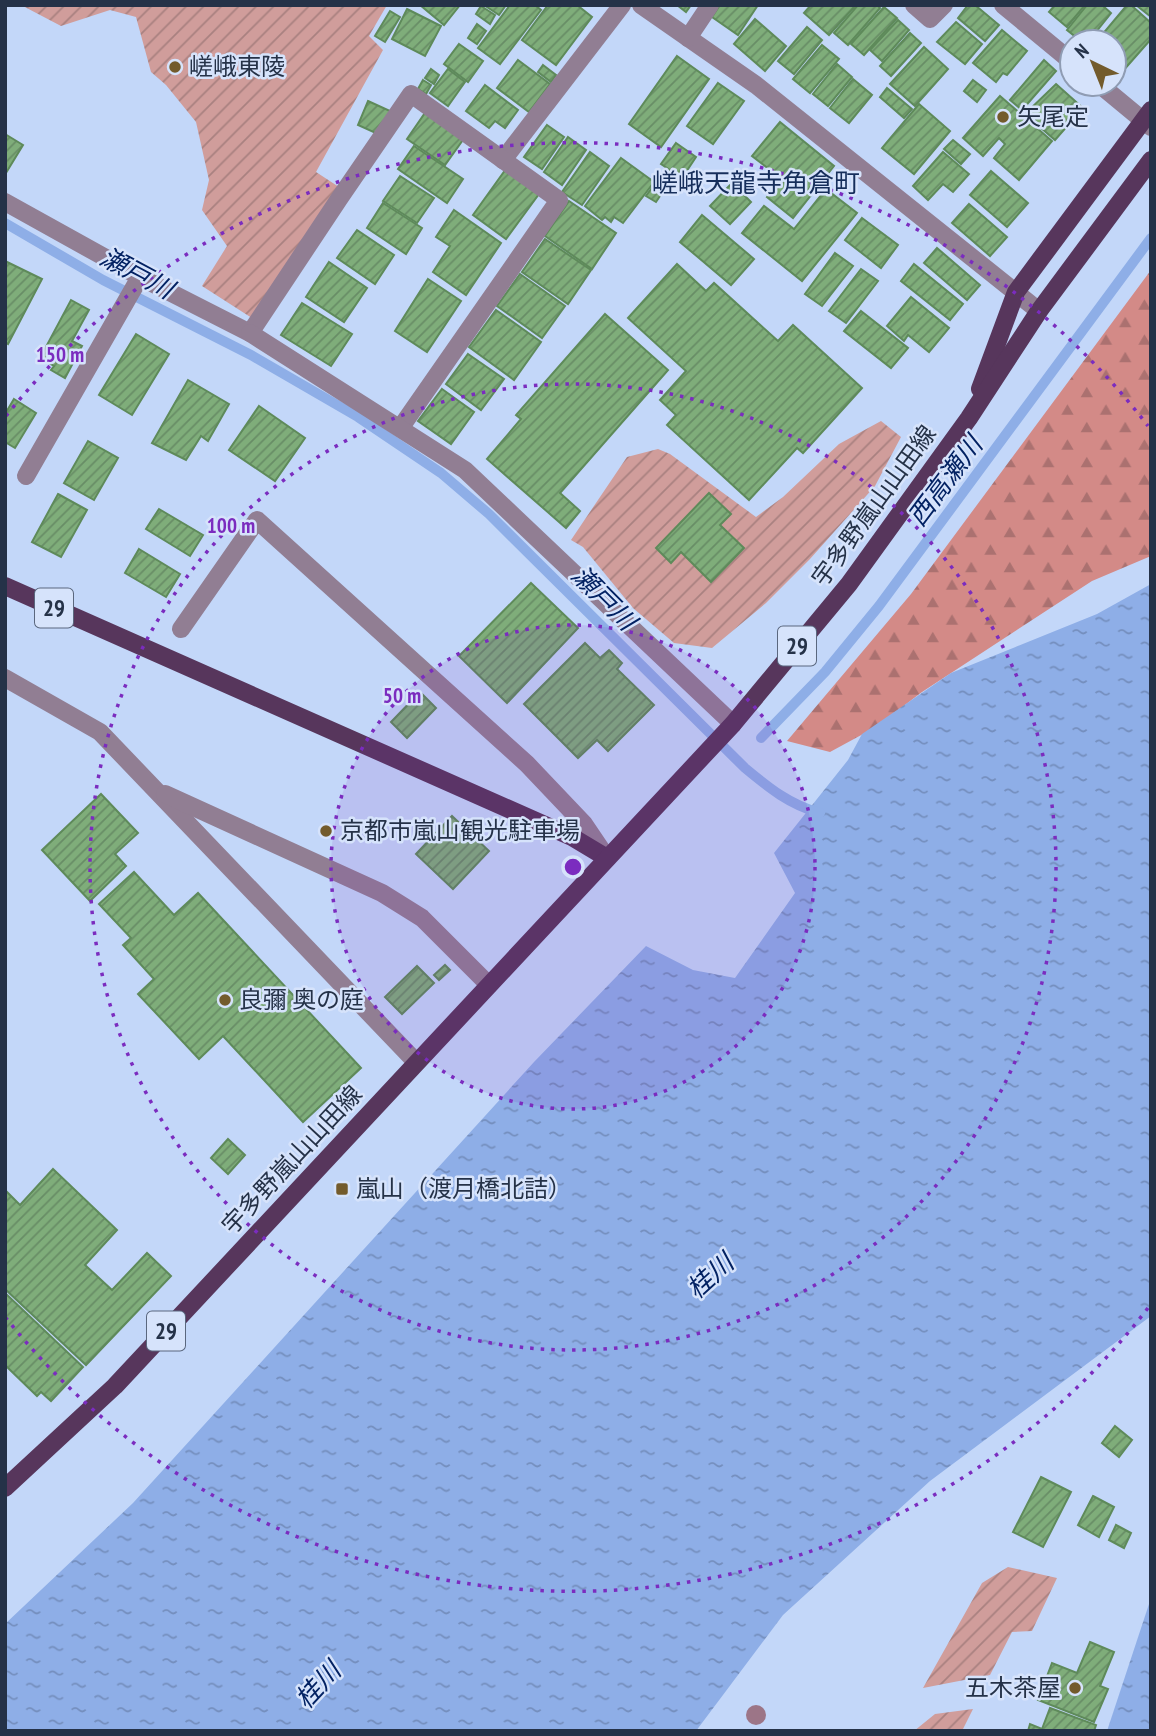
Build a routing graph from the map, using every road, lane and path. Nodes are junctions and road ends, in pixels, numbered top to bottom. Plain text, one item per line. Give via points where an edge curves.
1 (622, 5) edge
2 (641, 5) edge
3 (710, 5) edge
4 (914, 5) edge
5 (944, 5) edge
6 (1003, 5) edge
7 (688, 38) junction
8 (1058, 50) edge
9 (1119, 98) edge
10 (1148, 119) edge
11 (503, 160) junction
12 (1151, 160) edge
13 (5, 202) edge
14 (140, 277) junction
15 (1016, 292) junction
16 (1039, 311) junction
17 (250, 333) junction
18 (969, 418) junction
19 (401, 427) junction
20 (26, 476) dead end
21 (5, 586) edge
22 (181, 629) dead end
23 (5, 678) edge
24 (733, 724) junction
25 (155, 790) junction
26 (607, 858) junction
27 (489, 985) junction
28 (416, 1062) junction
29 (5, 1488) edge

1 - 11 street
2 - 7 street
3 - 7 street
4 - 5 street via 930,19
6 - 8 street
7 - 15 street via 756,85
9 - 10 street
10 - 15 main road
11 - 17 street via 411,94
11 - 19 street via 559,200
12 - 16 main road, 宇多野嵐山山田線 / 29
13 - 14 street
14 - 17 street
14 - 20 street
15 - 16 street
15 - 18 main road
16 - 18 main road, 宇多野嵐山山田線 / 29
17 - 19 street
18 - 24 main road, 宇多野嵐山山田線 / 29 via 849,584
19 - 24 street via 465,470
21 - 26 main road, 29 via 572,837
22 - 26 street via 257,520 527,764 584,824
23 - 25 street via 100,732
24 - 26 main road, 宇多野嵐山山田線 / 29
25 - 27 street via 382,894 422,918
25 - 28 street
26 - 27 main road, 宇多野嵐山山田線 / 29
27 - 28 main road, 宇多野嵐山山田線 / 29
28 - 29 main road, 宇多野嵐山山田線 / 29 via 115,1386

